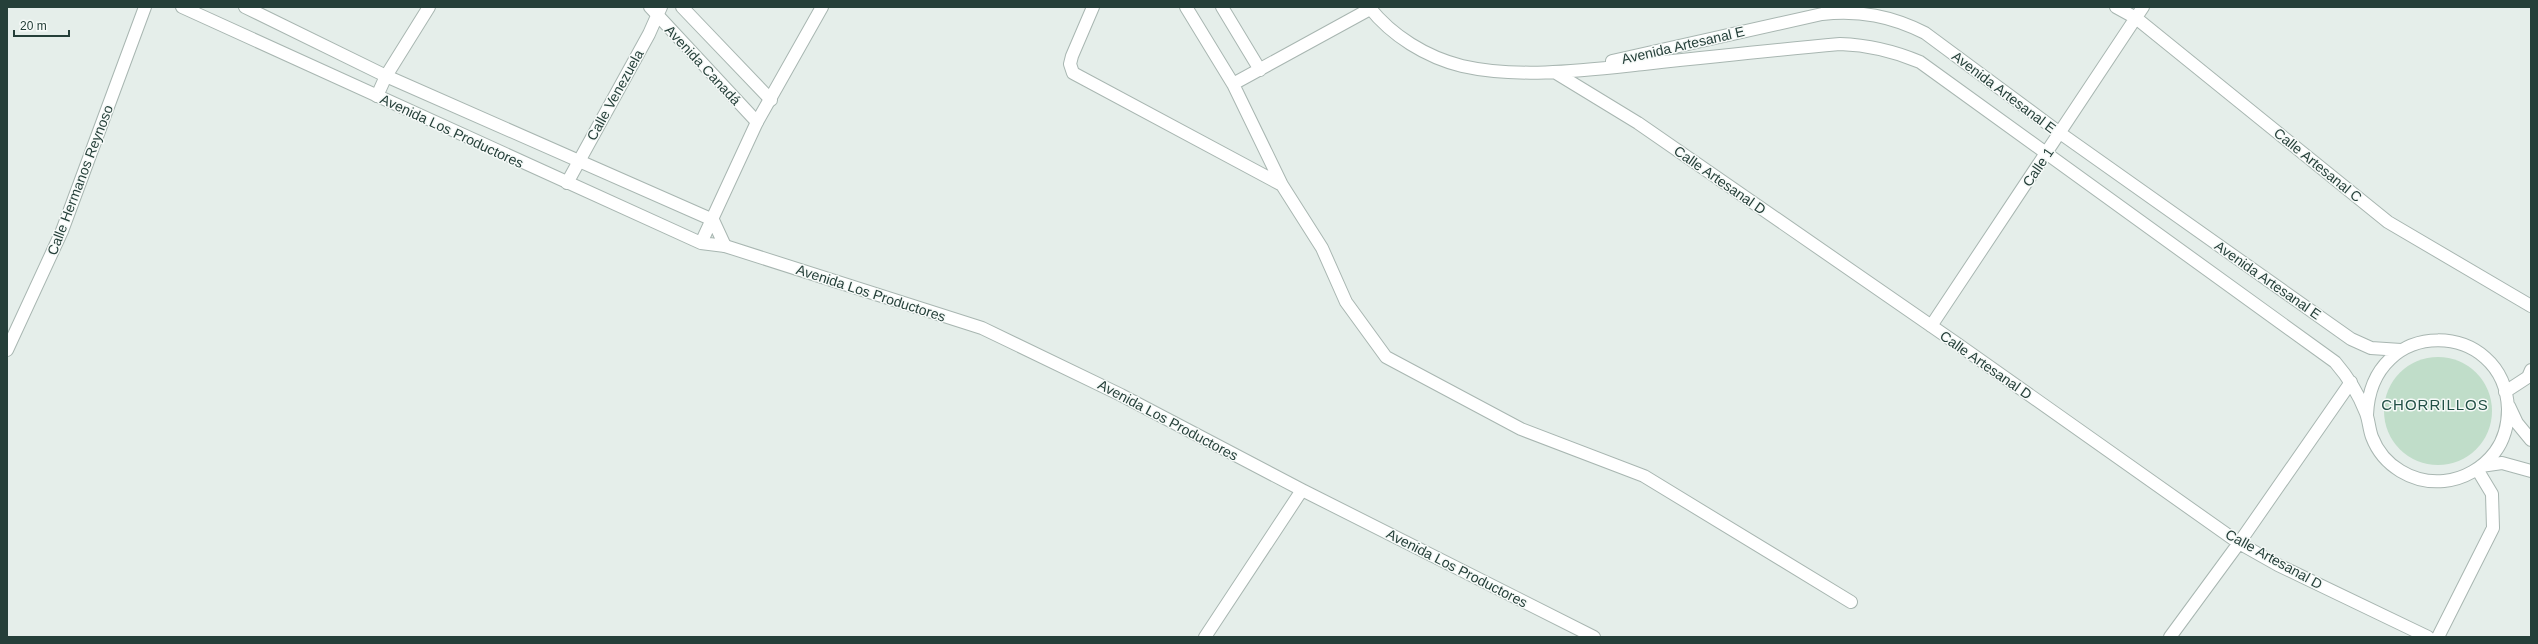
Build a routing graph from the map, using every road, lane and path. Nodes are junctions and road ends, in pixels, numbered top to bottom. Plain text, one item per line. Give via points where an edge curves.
1 (145, 7) edge
2 (182, 7) edge
3 (245, 7) edge
4 (429, 7) edge
5 (682, 7) edge
6 (822, 7) edge
7 (1093, 7) edge
8 (1186, 7) edge
9 (1222, 7) edge
10 (2116, 7) edge
11 (2143, 7) edge
12 (1370, 8) edge
13 (656, 10) edge
14 (2136, 18) junction
15 (1260, 70) junction
16 (1556, 73) junction
17 (386, 76) junction
18 (1233, 84) junction
19 (377, 96) junction
20 (771, 100) junction
21 (757, 122) junction
22 (2060, 133) junction
23 (2046, 154) junction
24 (578, 160) junction
25 (567, 183) junction
26 (1282, 185) junction
27 (713, 220) junction
28 (701, 243) junction
29 (725, 246) junction
30 (2531, 306) edge
31 (1931, 326) junction
32 (7, 350) edge
33 (2401, 350) junction
34 (2531, 370) edge
35 (2351, 382) junction
36 (2506, 398) junction
37 (2367, 415) junction
38 (2531, 440) edge
39 (2479, 468) junction
40 (2531, 471) edge
41 (1302, 490) junction
42 (2239, 543) junction
43 (1851, 602) dead end
44 (1205, 637) edge
45 (1594, 637) edge
46 (2170, 637) edge
47 (2428, 637) edge
48 (2438, 637) edge

1 - 32 street, Calle Hermanos Reynoso via 62,231
2 - 19 street, Avenida Los Productores
3 - 17 street, Avenida Los Productores
4 - 17 street
5 - 20 street, Avenida Canadá
6 - 20 street
7 - 26 street via 1072,56 1070,64 1073,73
8 - 18 street
9 - 15 street
10 - 14 street, Calle Artesanal C
11 - 14 street, Calle 1
12 - 15 street
12 - 16 street, Avenida Artesanal E via 1382,22 1411,44 1445,61 1463,66
13 - 21 street, Avenida Canadá
13 - 24 street, Calle Venezuela
14 - 22 street, Calle 1
14 - 30 street, Calle Artesanal C via 2388,222
15 - 18 street
16 - 22 street, Avenida Artesanal E via 1822,14 1856,12 1890,18 1925,33
16 - 23 street, Avenida Artesanal E via 1840,44 1862,45 1901,54 1920,62
16 - 31 street, Calle Artesanal D via 1638,123
17 - 19 street
17 - 24 street, Avenida Los Productores
18 - 26 street
19 - 25 street, Avenida Los Productores
20 - 21 street
21 - 27 street
22 - 23 street, Calle 1
22 - 33 street, Avenida Artesanal E via 2351,339 2371,348
23 - 31 street, Calle 1
23 - 35 street, Avenida Artesanal E via 2335,362
24 - 25 street, Calle Venezuela
24 - 27 street, Avenida Los Productores
25 - 28 street, Avenida Los Productores
26 - 43 street via 1322,248 1346,302 1386,357 1521,429 1644,476
27 - 28 street
27 - 29 street
28 - 29 street, Avenida Los Productores
29 - 41 street, Avenida Los Productores via 982,328 1122,395
31 - 42 street, Calle Artesanal D
33 - 36 street via 2434,340 2469,347 2491,366
33 - 37 street via 2382,367 2375,378 2368,395
34 - 36 street via 2528,377
35 - 37 street, Avenida Artesanal E
35 - 42 street
36 - 38 street via 2517,423
36 - 39 street via 2506,427 2502,438 2490,458
37 - 39 street via 2368,426 2384,458 2403,473 2437,482 2461,478
39 - 40 street via 2502,463
39 - 48 street via 2492,494 2493,528
41 - 44 street
41 - 45 street, Avenida Los Productores
42 - 46 street
42 - 47 street, Calle Artesanal D via 2278,565

